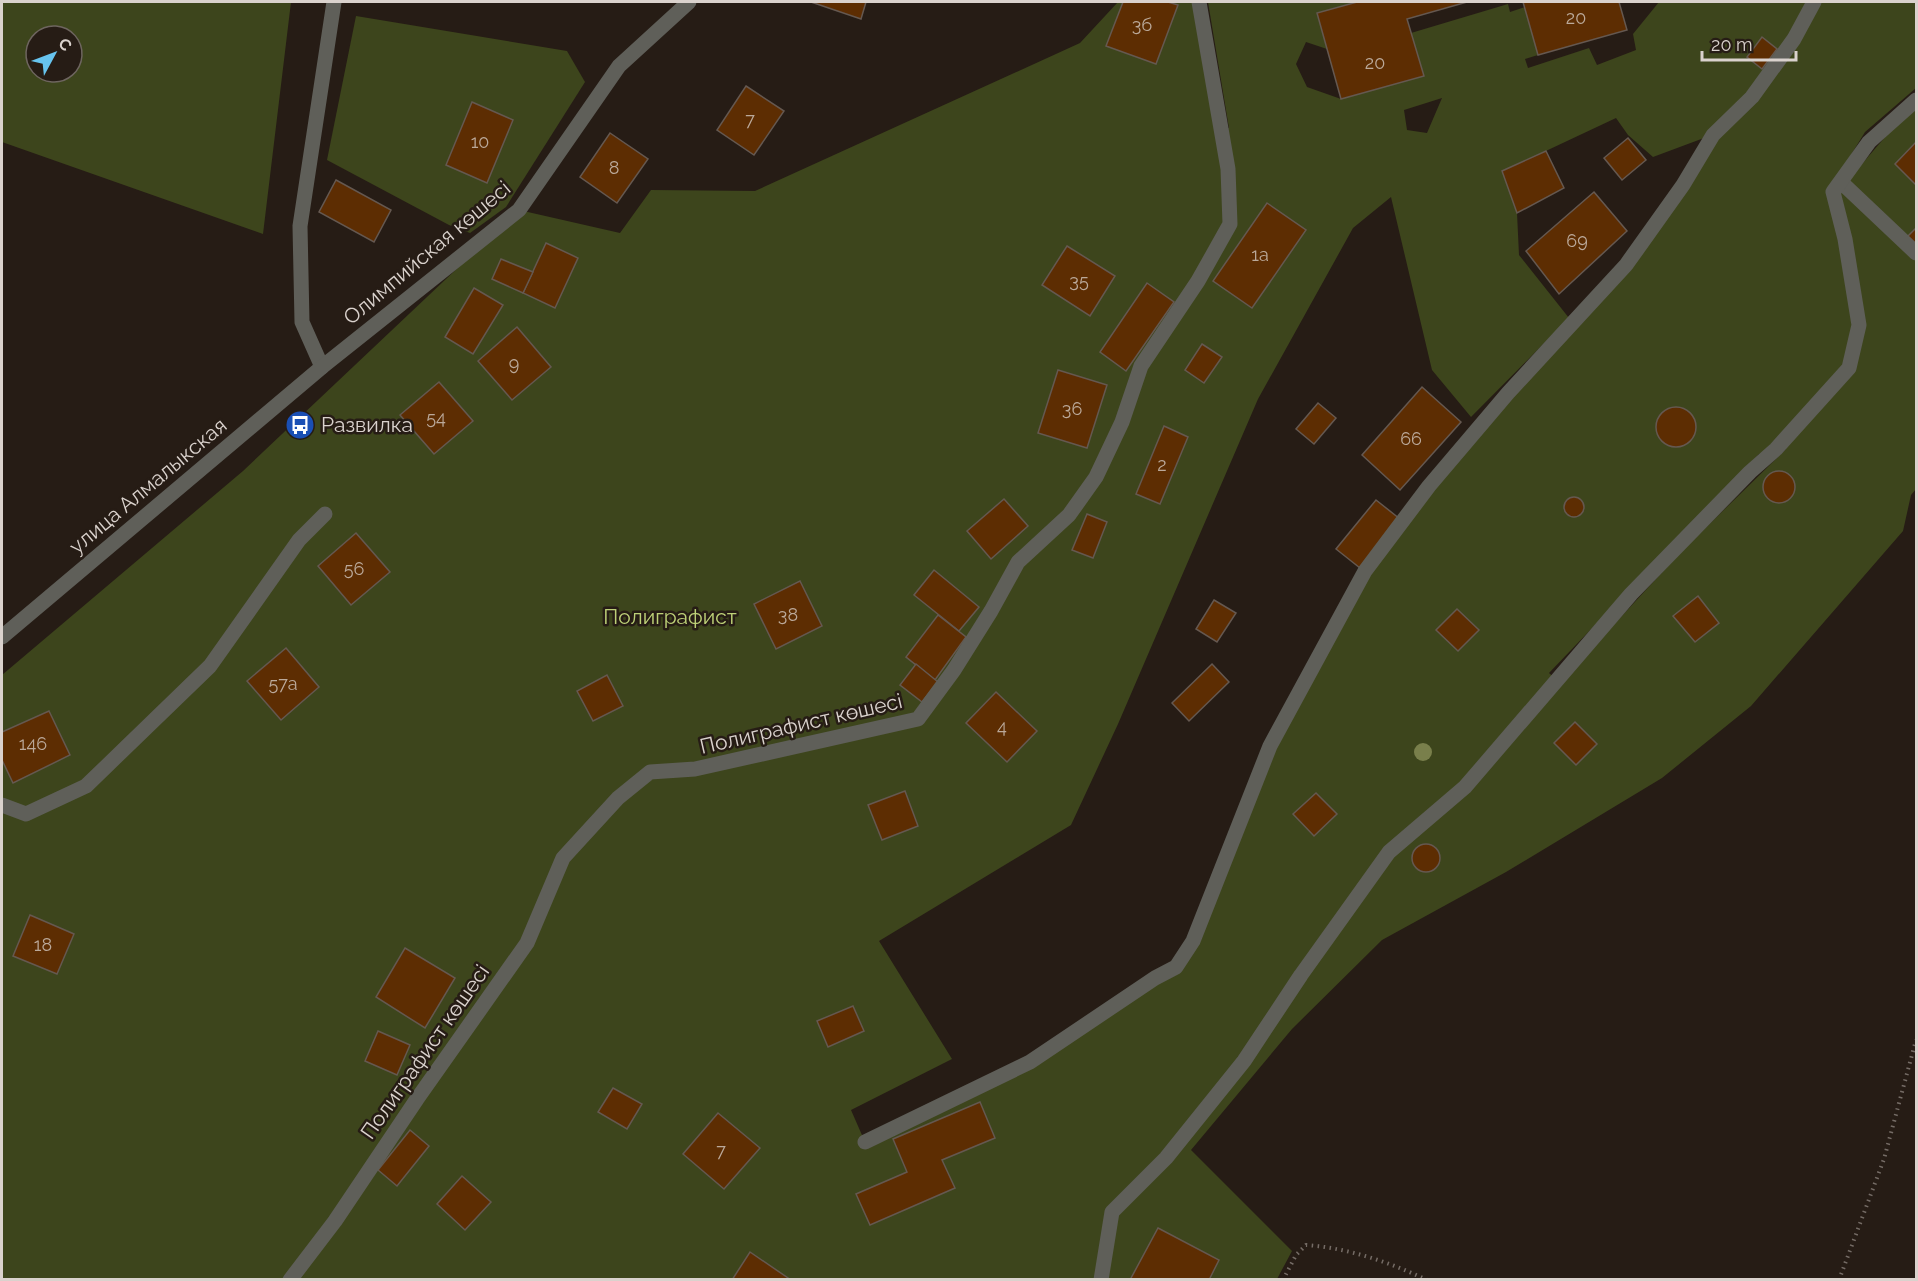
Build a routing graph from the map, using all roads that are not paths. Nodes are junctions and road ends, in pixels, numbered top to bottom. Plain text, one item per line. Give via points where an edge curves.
1 (334, 2) edge
2 (689, 2) edge
3 (1199, 2) edge
4 (1814, 2) edge
5 (1917, 100) edge
6 (1841, 182) junction
7 (1917, 253) edge
8 (322, 367) junction
9 (325, 514) dead end
10 (2, 637) edge
11 (2, 805) edge
12 (865, 1142) dead end
13 (290, 1280) edge
14 (1101, 1280) edge

1 - 8 street via 300,226 302,322
2 - 8 street, Олимпийская көшесі via 619,66 519,210
3 - 13 street, Полиграфист көшесі via 1228,169 1230,224 1142,366 1096,477 1069,515 1018,562 954,670 918,719 695,769 650,772 618,798 563,858 527,943
4 - 12 street via 1794,39 1752,97 1713,135 1626,266 1501,401 1429,486 1365,571 1270,746 1192,941 1176,967 1030,1062
5 - 6 street via 1869,142
6 - 7 street
6 - 14 street via 1833,192 1859,325 1850,368 1776,449 1631,594 1465,787 1389,852 1244,1061 1166,1158 1112,1212
8 - 10 street, улица Алмалыкская
9 - 11 street via 299,540 210,666 86,786 26,814

